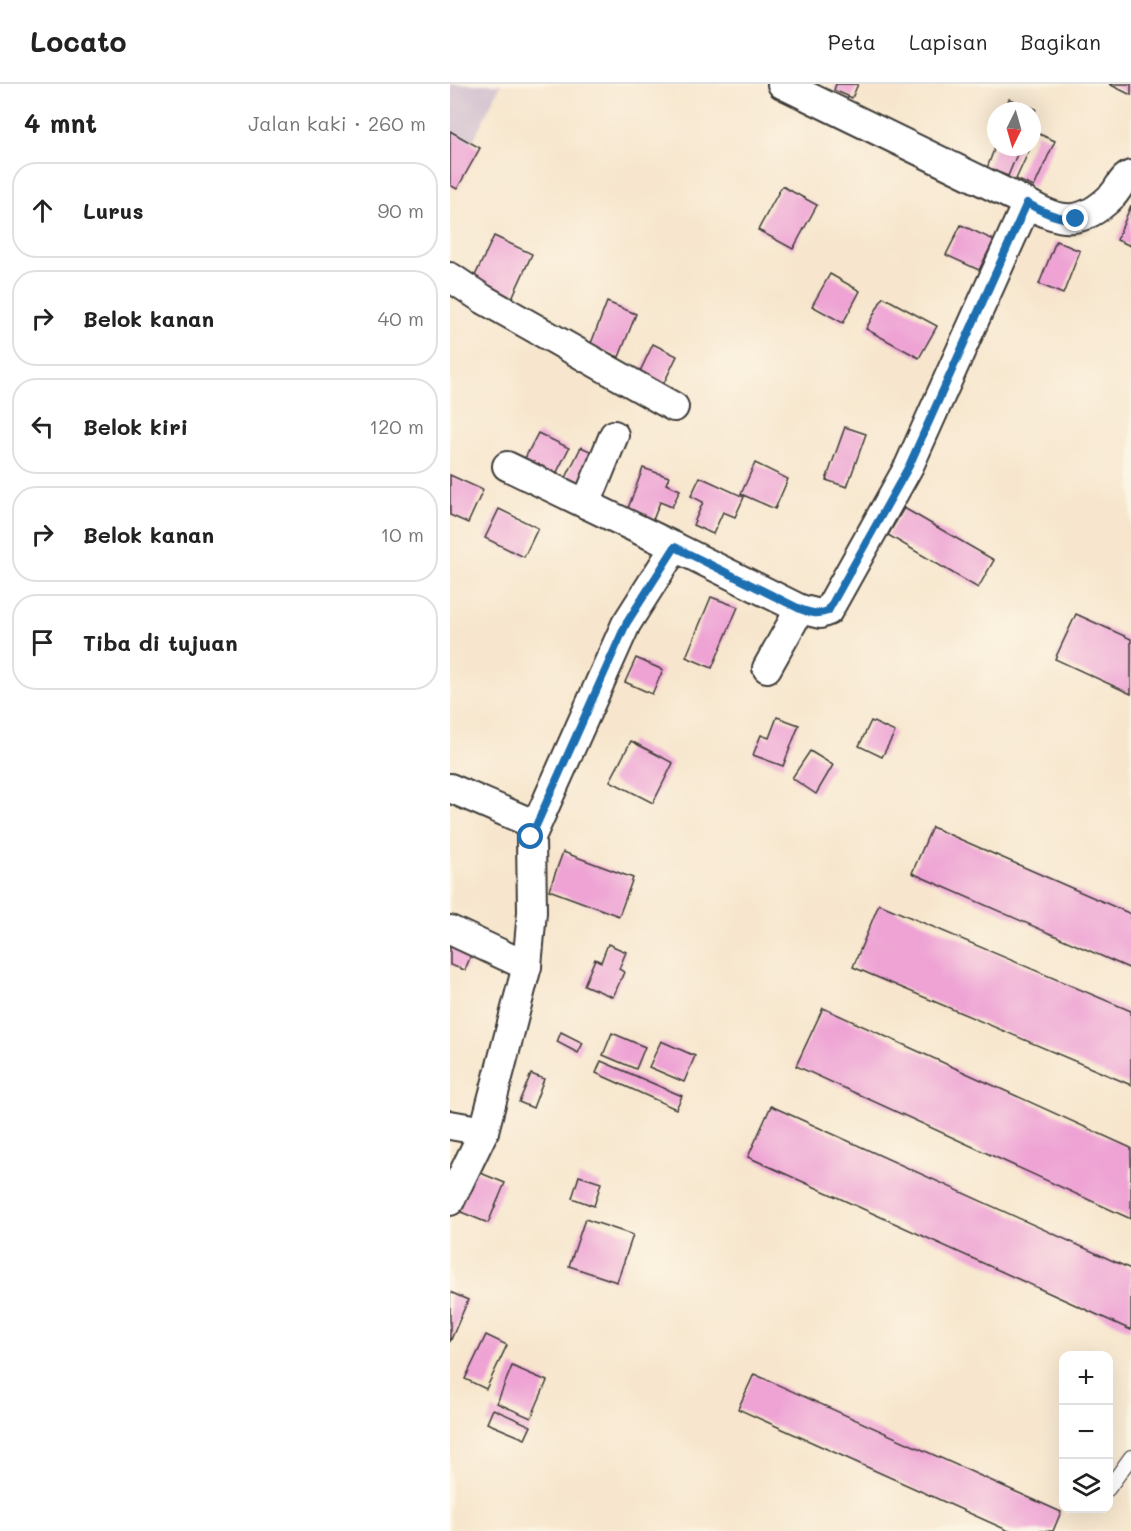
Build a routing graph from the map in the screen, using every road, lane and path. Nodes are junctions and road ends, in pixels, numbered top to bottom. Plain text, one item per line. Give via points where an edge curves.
1 (783, 84) edge
2 (1131, 175) edge
3 (1027, 203) junction
4 (450, 277) edge
5 (674, 407) dead end
6 (615, 435) dead end
7 (507, 466) dead end
8 (586, 504) junction
9 (675, 547) junction
10 (800, 609) junction
11 (767, 668) dead end
12 (450, 788) edge
13 (536, 825) junction
14 (450, 930) edge
15 (526, 966) junction
16 (450, 1125) edge
17 (484, 1131) junction
18 (450, 1201) edge
19 (1131, 1457) edge
20 (1113, 1482) edge

1 - 3 street
2 - 3 street via 1112,196 1076,219 1045,214
3 - 10 street via 909,466 828,611 820,614
4 - 5 street
6 - 8 street
7 - 8 street
8 - 9 street
9 - 10 street
9 - 13 street via 626,624
10 - 11 street
12 - 13 street
13 - 15 street via 531,837 532,912
14 - 15 street
15 - 17 street
16 - 17 street
17 - 18 street
19 - 20 lane

